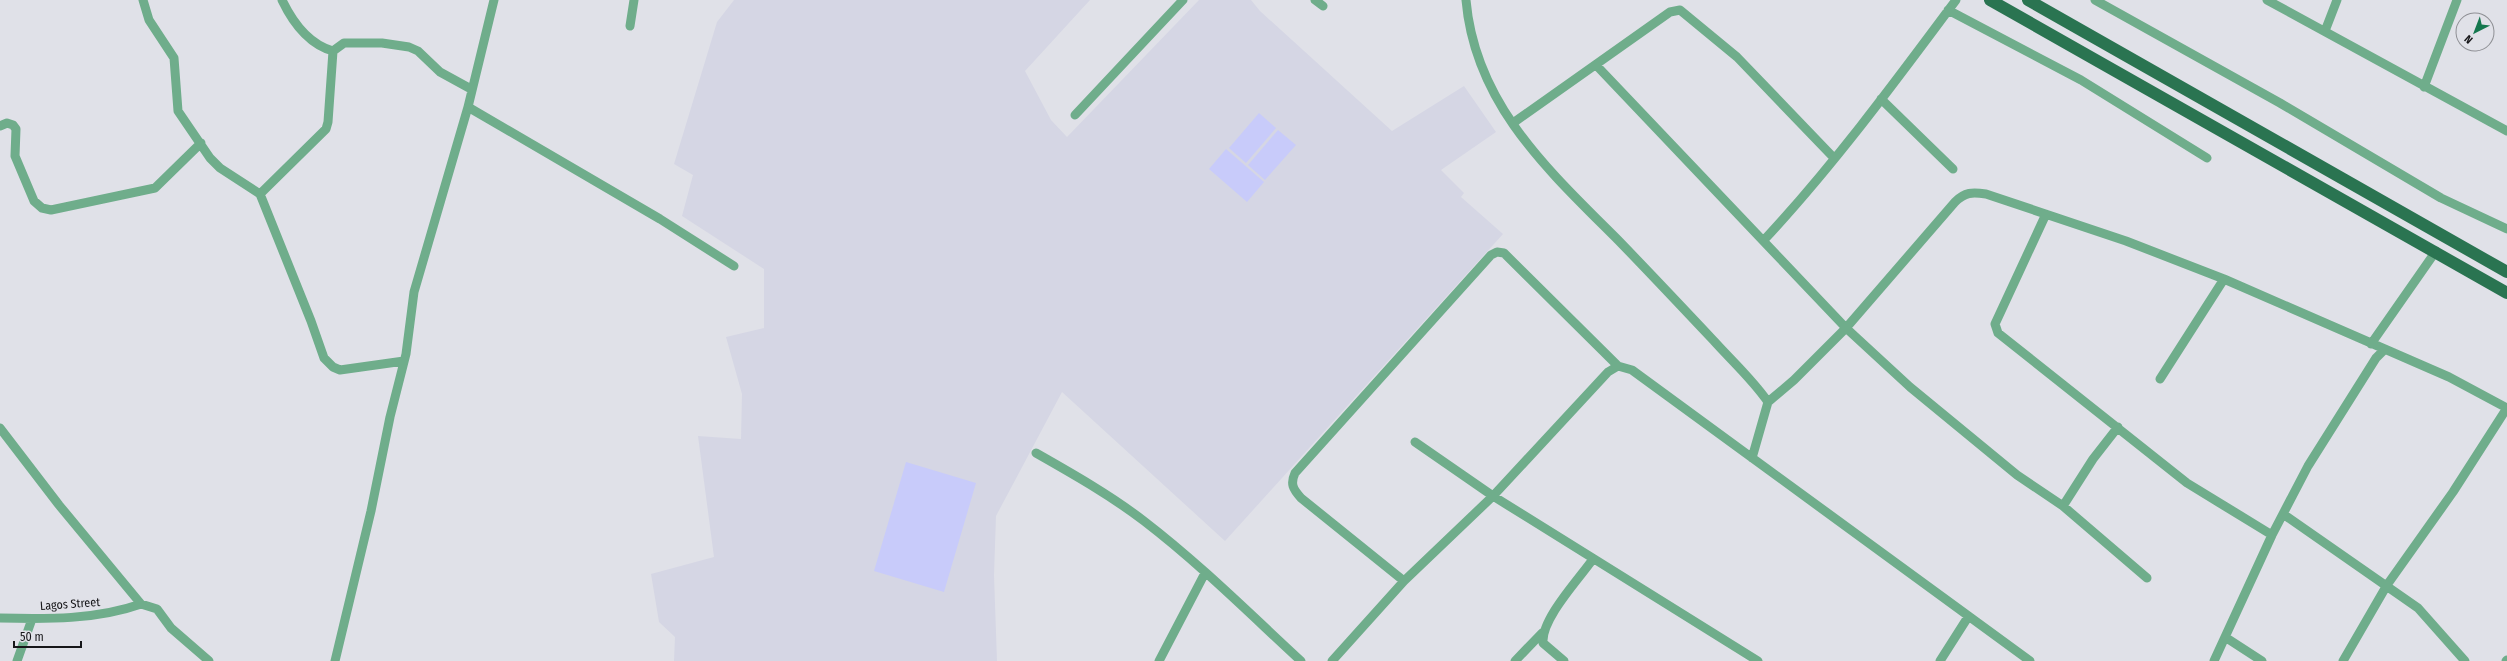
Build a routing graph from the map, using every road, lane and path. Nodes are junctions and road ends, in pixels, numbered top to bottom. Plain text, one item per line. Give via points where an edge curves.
1 (143, 0) edge
2 (282, 0) edge
3 (494, 0) edge
4 (634, 0) edge
5 (1184, 0) edge
6 (1315, 0) edge
7 (1466, 0) edge
8 (1956, 0) edge
9 (1990, 0) edge
10 (2028, 0) edge
11 (2094, 0) edge
12 (2267, 0) edge
13 (2337, 0) edge
14 (2457, 0) edge
15 (1323, 6) dead end
16 (1948, 10) junction
17 (630, 26) dead end
18 (2325, 31) junction
19 (333, 51) junction
20 (1596, 65) junction
21 (2424, 87) junction
22 (471, 89) junction
23 (1881, 99) junction
24 (468, 107) junction
25 (1076, 114) dead end
26 (1513, 123) junction
27 (0, 126) edge
28 (2507, 131) edge
29 (201, 143) junction
30 (1834, 158) junction
31 (2207, 158) dead end
32 (1953, 169) dead end
33 (260, 194) junction
34 (2046, 214) junction
35 (2507, 230) edge
36 (1764, 240) junction
37 (2436, 251) junction
38 (734, 266) dead end
39 (2507, 272) edge
40 (2224, 279) junction
41 (2507, 293) edge
42 (1846, 328) junction
43 (2371, 344) junction
44 (2384, 350) junction
45 (404, 361) junction
46 (1618, 366) junction
47 (2160, 379) dead end
48 (1768, 402) junction
49 (2118, 427) junction
50 (0, 428) edge
51 (1415, 442) dead end
52 (1036, 453) dead end
53 (1752, 458) junction
54 (1493, 496) junction
55 (2063, 506) junction
56 (2283, 514) junction
57 (2272, 535) junction
58 (1593, 559) junction
59 (1206, 573) junction
60 (2147, 578) dead end
61 (1404, 581) junction
62 (2387, 585) junction
63 (141, 604) junction
64 (1968, 617) junction
65 (0, 618) edge
66 (32, 619) junction
67 (1542, 633) junction
68 (2225, 637) junction
69 (17, 661) edge
70 (209, 661) edge
71 (335, 661) edge
72 (1159, 661) edge
73 (1301, 661) edge
74 (1332, 661) edge
75 (1515, 661) edge
76 (1564, 661) edge
77 (1758, 661) edge
78 (1940, 661) edge
79 (2030, 661) edge
80 (2214, 661) edge
81 (2262, 661) edge
82 (2343, 661) edge
83 (2465, 661) edge

1 - 29 street via 149,20 174,58 178,111
2 - 19 street via 291,19 311,40
3 - 22 street
4 - 17 street
5 - 25 street
6 - 15 street
7 - 26 street via 1480,68
8 - 16 street
9 - 37 main road
10 - 39 main road
11 - 35 street via 2240,80 2441,198
12 - 18 street
13 - 18 street
14 - 21 street
16 - 23 street
16 - 31 street via 2081,80
18 - 21 street
19 - 22 street via 344,43 382,43 409,47 418,51 440,72
19 - 33 street via 326,129
20 - 26 street
20 - 30 street via 1670,12 1680,10 1737,57
20 - 36 street
21 - 28 street
22 - 24 street
23 - 30 street
23 - 32 street
24 - 38 street via 660,219
24 - 45 street via 414,292
26 - 48 street via 1558,180 1656,279
27 - 29 street via 7,123 16,129 15,156 34,201 42,208 51,210 155,188
29 - 33 street via 220,168
30 - 36 street
33 - 45 street via 324,358 333,368 340,370
34 - 40 street via 2126,241
34 - 42 street via 1986,194 1963,194
34 - 49 street via 1995,324 1998,333
36 - 42 street
37 - 41 main road
37 - 43 street
40 - 43 street
40 - 47 street
42 - 48 street
42 - 55 street via 1910,387 2016,475
43 - 44 street
44 - 56 street via 2376,358 2308,466
44 - 62 street via 2449,378 2507,408 2453,492
45 - 71 street
46 - 53 street via 1632,370
46 - 54 street via 1608,372
46 - 61 street via 1504,253 1497,252 1491,255 1291,481 1293,489 1301,498
48 - 53 street
49 - 55 street via 2092,459
49 - 57 street via 2187,483
50 - 63 street via 59,505
51 - 54 street
52 - 59 street via 1117,502
53 - 64 street
54 - 58 street
54 - 61 street
55 - 60 street
56 - 57 street
56 - 62 street
57 - 68 street
58 - 67 street
58 - 77 street
59 - 72 street
59 - 73 street
61 - 74 street
62 - 82 street
62 - 83 street via 2418,608
63 - 66 street, Lagos Street via 116,613
63 - 70 street via 157,609 171,628
64 - 78 street
64 - 79 street
65 - 66 street, Lagos Street
66 - 69 street
67 - 75 street
67 - 76 street via 1543,643
68 - 80 street
68 - 81 street

